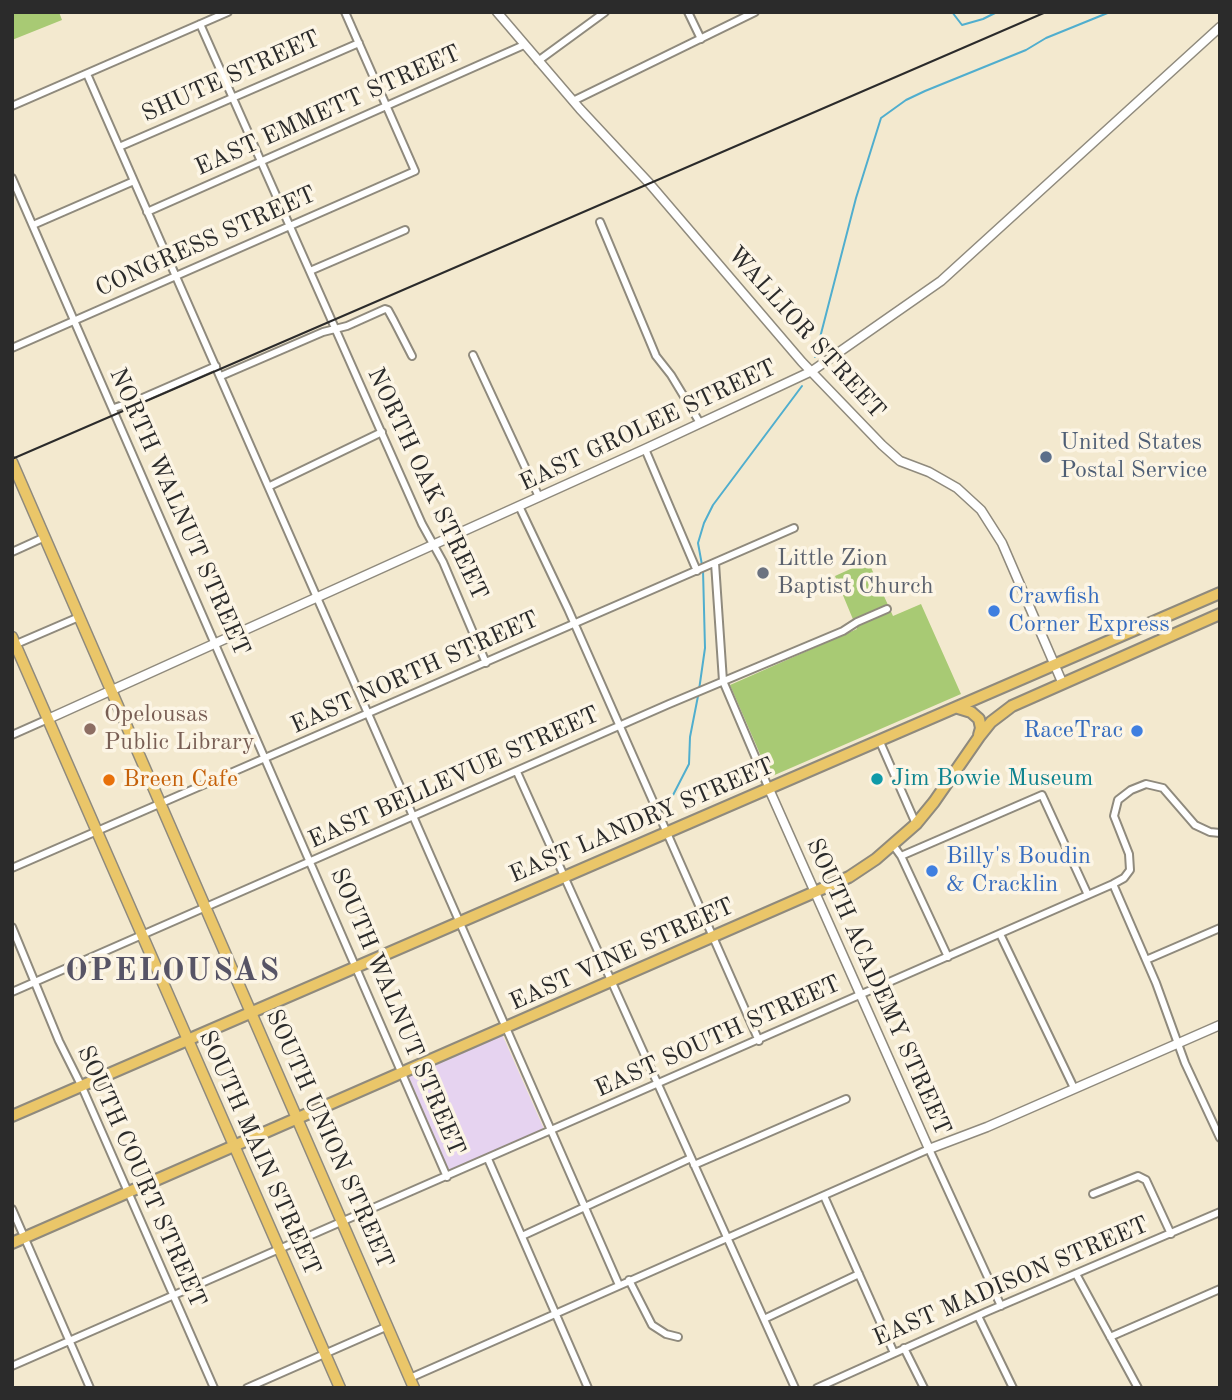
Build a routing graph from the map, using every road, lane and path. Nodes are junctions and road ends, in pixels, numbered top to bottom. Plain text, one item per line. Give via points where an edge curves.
1 (228, 12) edge
2 (345, 12) edge
3 (497, 12) edge
4 (605, 12) edge
5 (688, 12) edge
6 (755, 12) edge
7 (200, 24) junction
8 (1220, 27) edge
9 (701, 39) junction
10 (359, 43) junction
11 (524, 45) junction
12 (538, 61) junction
13 (87, 74) junction
14 (232, 99) junction
15 (573, 101) junction
16 (12, 106) edge
17 (386, 107) junction
18 (119, 147) junction
19 (261, 163) junction
20 (12, 178) edge
21 (134, 181) junction
22 (147, 212) junction
23 (600, 222) dead end
24 (33, 225) junction
25 (289, 226) junction
26 (405, 230) dead end
27 (310, 271) junction
28 (176, 276) junction
29 (76, 321) junction
30 (335, 329) junction
31 (12, 348) edge
32 (473, 355) dead end
33 (412, 356) dead end
34 (218, 371) junction
35 (812, 371) junction
36 (114, 408) junction
37 (700, 423) junction
38 (382, 432) junction
39 (645, 449) junction
40 (12, 462) edge
41 (270, 486) junction
42 (539, 497) junction
43 (519, 506) junction
44 (794, 528) dead end
45 (45, 537) junction
46 (434, 545) junction
47 (12, 552) edge
48 (715, 563) junction
49 (701, 569) junction
50 (1220, 593) edge
51 (318, 598) junction
52 (887, 609) dead end
53 (1220, 614) edge
54 (79, 617) junction
55 (575, 624) junction
56 (13, 642) edge
57 (216, 643) junction
58 (486, 663) junction
59 (1055, 665) junction
60 (723, 681) junction
61 (1062, 682) junction
62 (111, 691) junction
63 (958, 708) junction
64 (369, 714) junction
65 (48, 719) junction
66 (621, 726) junction
67 (12, 735) edge
68 (979, 737) junction
69 (880, 742) junction
70 (266, 758) junction
71 (517, 772) junction
72 (769, 789) junction
73 (160, 804) junction
74 (414, 817) junction
75 (916, 824) junction
76 (97, 831) junction
77 (667, 833) junction
78 (1220, 833) edge
79 (893, 845) junction
80 (901, 856) junction
81 (311, 862) junction
82 (12, 868) edge
83 (563, 878) junction
84 (1114, 884) junction
85 (815, 893) junction
86 (1088, 895) junction
87 (205, 908) junction
88 (460, 923) junction
89 (12, 927) edge
90 (1220, 928) edge
91 (1000, 934) junction
92 (141, 935) junction
93 (712, 938) junction
94 (948, 957) junction
95 (1146, 960) junction
96 (357, 968) junction
97 (36, 982) junction
98 (611, 982) junction
99 (12, 992) edge
100 (859, 996) junction
101 (251, 1013) junction
102 (1220, 1025) edge
103 (506, 1028) junction
104 (188, 1041) junction
105 (759, 1041) junction
106 (1178, 1043) junction
107 (402, 1073) junction
108 (657, 1084) junction
109 (82, 1087) junction
110 (1074, 1088) junction
111 (846, 1099) dead end
112 (12, 1116) edge
113 (297, 1118) junction
114 (552, 1131) junction
115 (1220, 1138) edge
116 (234, 1146) junction
117 (929, 1149) junction
118 (488, 1159) junction
119 (693, 1162) junction
120 (447, 1177) junction
121 (128, 1193) junction
122 (1093, 1194) dead end
123 (824, 1196) junction
124 (584, 1207) junction
125 (12, 1209) edge
126 (1220, 1212) edge
127 (342, 1223) junction
128 (1171, 1234) junction
129 (522, 1236) junction
130 (25, 1238) junction
131 (728, 1238) junction
132 (12, 1243) edge
133 (279, 1250) junction
134 (859, 1274) junction
135 (1076, 1274) junction
136 (629, 1280) junction
137 (619, 1285) junction
138 (1220, 1290) edge
139 (173, 1296) junction
140 (1001, 1306) junction
141 (555, 1312) junction
142 (978, 1316) junction
143 (764, 1319) junction
144 (388, 1326) junction
145 (678, 1337) dead end
146 (1110, 1337) junction
147 (69, 1341) junction
148 (904, 1348) junction
149 (894, 1353) junction
150 (324, 1354) junction
151 (12, 1366) edge
152 (412, 1383) edge
153 (90, 1388) edge
154 (214, 1388) edge
155 (247, 1388) edge
156 (340, 1388) edge
157 (588, 1388) edge
158 (795, 1388) edge
159 (817, 1388) edge
160 (924, 1388) edge
161 (1013, 1388) edge
162 (1138, 1388) edge

1 - 7 street
2 - 10 street
3 - 11 street, WALLIOR STREET
4 - 12 street
5 - 9 street
6 - 9 street
7 - 13 street
7 - 14 street, NORTH OAK STREET
8 - 35 street, EAST GROLEE STREET via 941,281
9 - 15 street
10 - 14 street, SHUTE STREET
10 - 17 street
11 - 12 street, WALLIOR STREET
11 - 17 street, EAST EMMETT STREET
12 - 15 street, WALLIOR STREET
13 - 16 street
13 - 18 street
14 - 18 street, SHUTE STREET
14 - 19 street, NORTH OAK STREET
15 - 35 street, WALLIOR STREET
17 - 19 street, EAST EMMETT STREET
17 - 25 street, CONGRESS STREET via 415,171
18 - 21 street
19 - 22 street, EAST EMMETT STREET
19 - 25 street, NORTH OAK STREET
20 - 24 street, NORTH WALNUT STREET
21 - 22 street
21 - 24 street
22 - 28 street
23 - 37 street via 656,356
24 - 29 street, NORTH WALNUT STREET
25 - 27 street, NORTH OAK STREET
25 - 28 street, CONGRESS STREET
26 - 27 street
27 - 30 street, NORTH OAK STREET
28 - 29 street, CONGRESS STREET
28 - 34 street
29 - 31 street, CONGRESS STREET
29 - 36 street, NORTH WALNUT STREET
30 - 33 street via 388,310
30 - 34 street
30 - 38 street, NORTH OAK STREET
32 - 42 street
34 - 36 street
34 - 41 street
35 - 37 street, EAST GROLEE STREET
35 - 59 street, WALLIOR STREET via 893,456 943,479 976,504 1002,542
36 - 57 street, NORTH WALNUT STREET
37 - 39 street, EAST GROLEE STREET
38 - 41 street
38 - 46 street, NORTH OAK STREET
39 - 42 street, EAST GROLEE STREET
39 - 49 street
40 - 45 main road, SOUTH UNION STREET
41 - 51 street
42 - 43 street, EAST GROLEE STREET
43 - 46 street, EAST GROLEE STREET
43 - 55 street
44 - 48 street, EAST NORTH STREET
45 - 47 street
45 - 54 main road, SOUTH UNION STREET
46 - 51 street, EAST GROLEE STREET
46 - 58 street, NORTH OAK STREET
48 - 49 street, EAST NORTH STREET
48 - 60 street, SOUTH ACADEMY STREET
49 - 55 street, EAST NORTH STREET
50 - 59 highway, EAST LANDRY STREET
51 - 57 street, EAST GROLEE STREET
51 - 64 street
52 - 60 street, EAST BELLEVUE STREET
53 - 61 highway, EAST VINE STREET
54 - 56 street
54 - 62 main road, SOUTH UNION STREET
55 - 58 street, EAST NORTH STREET
55 - 66 street
56 - 65 main road, SOUTH MAIN STREET
57 - 62 street, EAST GROLEE STREET
57 - 70 street, NORTH WALNUT STREET
58 - 64 street, EAST NORTH STREET
59 - 61 street, WALLIOR STREET
59 - 63 highway, EAST LANDRY STREET
60 - 66 street, EAST BELLEVUE STREET
60 - 72 street, SOUTH ACADEMY STREET
61 - 68 highway, EAST VINE STREET via 1012,706
62 - 65 street, EAST GROLEE STREET
62 - 73 main road, SOUTH UNION STREET
63 - 68 highway via 979,719
63 - 69 highway, EAST LANDRY STREET
64 - 70 street, EAST NORTH STREET
64 - 74 street
65 - 67 street, EAST GROLEE STREET
65 - 76 main road, SOUTH MAIN STREET
66 - 71 street, EAST BELLEVUE STREET
66 - 77 street
68 - 75 highway, EAST VINE STREET
69 - 72 highway, EAST LANDRY STREET
69 - 75 street
70 - 73 street, EAST NORTH STREET
70 - 81 street, NORTH WALNUT STREET
71 - 74 street, EAST BELLEVUE STREET
71 - 83 street
72 - 77 highway, EAST LANDRY STREET
72 - 85 street, SOUTH ACADEMY STREET
73 - 76 street, EAST NORTH STREET
73 - 87 main road, SOUTH UNION STREET
74 - 81 street, EAST BELLEVUE STREET
74 - 88 street
75 - 79 highway, EAST VINE STREET
76 - 82 street, EAST NORTH STREET
76 - 92 main road, SOUTH MAIN STREET
77 - 83 highway, EAST LANDRY STREET
77 - 93 street
78 - 84 street via 1195,825 1163,788 1146,784 1131,790 1118,800 1114,816 1129,853 1130,870
79 - 80 street
79 - 85 highway, EAST VINE STREET via 849,877
80 - 86 street via 1042,795
80 - 94 street
81 - 87 street, EAST BELLEVUE STREET
81 - 96 street, SOUTH WALNUT STREET
83 - 88 highway, EAST LANDRY STREET
83 - 98 street
84 - 86 street, EAST SOUTH STREET
84 - 95 street
85 - 93 highway, EAST VINE STREET
85 - 100 street, SOUTH ACADEMY STREET
86 - 91 street, EAST SOUTH STREET
87 - 92 street, EAST BELLEVUE STREET
87 - 101 main road, SOUTH UNION STREET
88 - 96 highway, EAST LANDRY STREET
88 - 103 street
89 - 97 street, SOUTH COURT STREET
90 - 95 street
91 - 94 street, EAST SOUTH STREET
91 - 110 street
92 - 97 street, EAST BELLEVUE STREET
92 - 104 main road, SOUTH MAIN STREET
93 - 98 highway, EAST VINE STREET
93 - 105 street
94 - 100 street, EAST SOUTH STREET
95 - 106 street
96 - 101 highway, EAST LANDRY STREET
96 - 107 street, SOUTH WALNUT STREET
97 - 99 street, EAST BELLEVUE STREET
97 - 109 street, SOUTH COURT STREET
98 - 103 highway, EAST VINE STREET
98 - 108 street
100 - 105 street, EAST SOUTH STREET
100 - 117 street, SOUTH ACADEMY STREET
101 - 104 highway, EAST LANDRY STREET
101 - 113 main road, SOUTH UNION STREET
102 - 106 street
103 - 107 highway, EAST VINE STREET
103 - 114 street
104 - 109 highway, EAST LANDRY STREET
104 - 116 main road, SOUTH MAIN STREET
105 - 108 street, EAST SOUTH STREET
106 - 110 street
106 - 115 street
107 - 113 highway, EAST VINE STREET
107 - 120 street, SOUTH WALNUT STREET
108 - 114 street, EAST SOUTH STREET
108 - 119 street
109 - 112 highway, EAST LANDRY STREET
109 - 121 street, SOUTH COURT STREET
110 - 117 street
111 - 119 street
113 - 116 highway, EAST VINE STREET
113 - 127 main road, SOUTH UNION STREET
114 - 118 street, EAST SOUTH STREET
114 - 124 street
116 - 121 highway, EAST VINE STREET
116 - 133 main road, SOUTH MAIN STREET
117 - 123 street
117 - 140 street, SOUTH ACADEMY STREET
118 - 120 street, EAST SOUTH STREET
118 - 129 street
119 - 124 street
119 - 131 street
120 - 127 street, EAST SOUTH STREET
121 - 130 highway, EAST VINE STREET
121 - 139 street, SOUTH COURT STREET
122 - 128 street via 1138,1176 1146,1180
123 - 131 street
123 - 134 street
124 - 129 street
124 - 137 street
125 - 130 street
126 - 128 street, EAST MADISON STREET
127 - 133 street, EAST SOUTH STREET
127 - 144 main road, SOUTH UNION STREET
128 - 135 street, EAST MADISON STREET
129 - 141 street
130 - 132 highway, EAST VINE STREET
130 - 147 street
131 - 136 street
131 - 143 street
133 - 139 street, EAST SOUTH STREET
133 - 150 main road, SOUTH MAIN STREET
134 - 143 street
134 - 149 street
135 - 140 street, EAST MADISON STREET
135 - 146 street
136 - 137 street
136 - 145 street via 653,1325
137 - 141 street
138 - 146 street
139 - 147 street, EAST SOUTH STREET
139 - 154 street, SOUTH COURT STREET
140 - 142 street, EAST MADISON STREET
141 - 152 street
141 - 157 street
142 - 148 street, EAST MADISON STREET
142 - 161 street
143 - 158 street
144 - 150 street
144 - 152 main road, SOUTH UNION STREET
146 - 162 street
147 - 151 street, EAST SOUTH STREET
147 - 153 street
148 - 149 street, EAST MADISON STREET
148 - 160 street
149 - 159 street, EAST MADISON STREET
150 - 155 street
150 - 156 main road, SOUTH MAIN STREET

